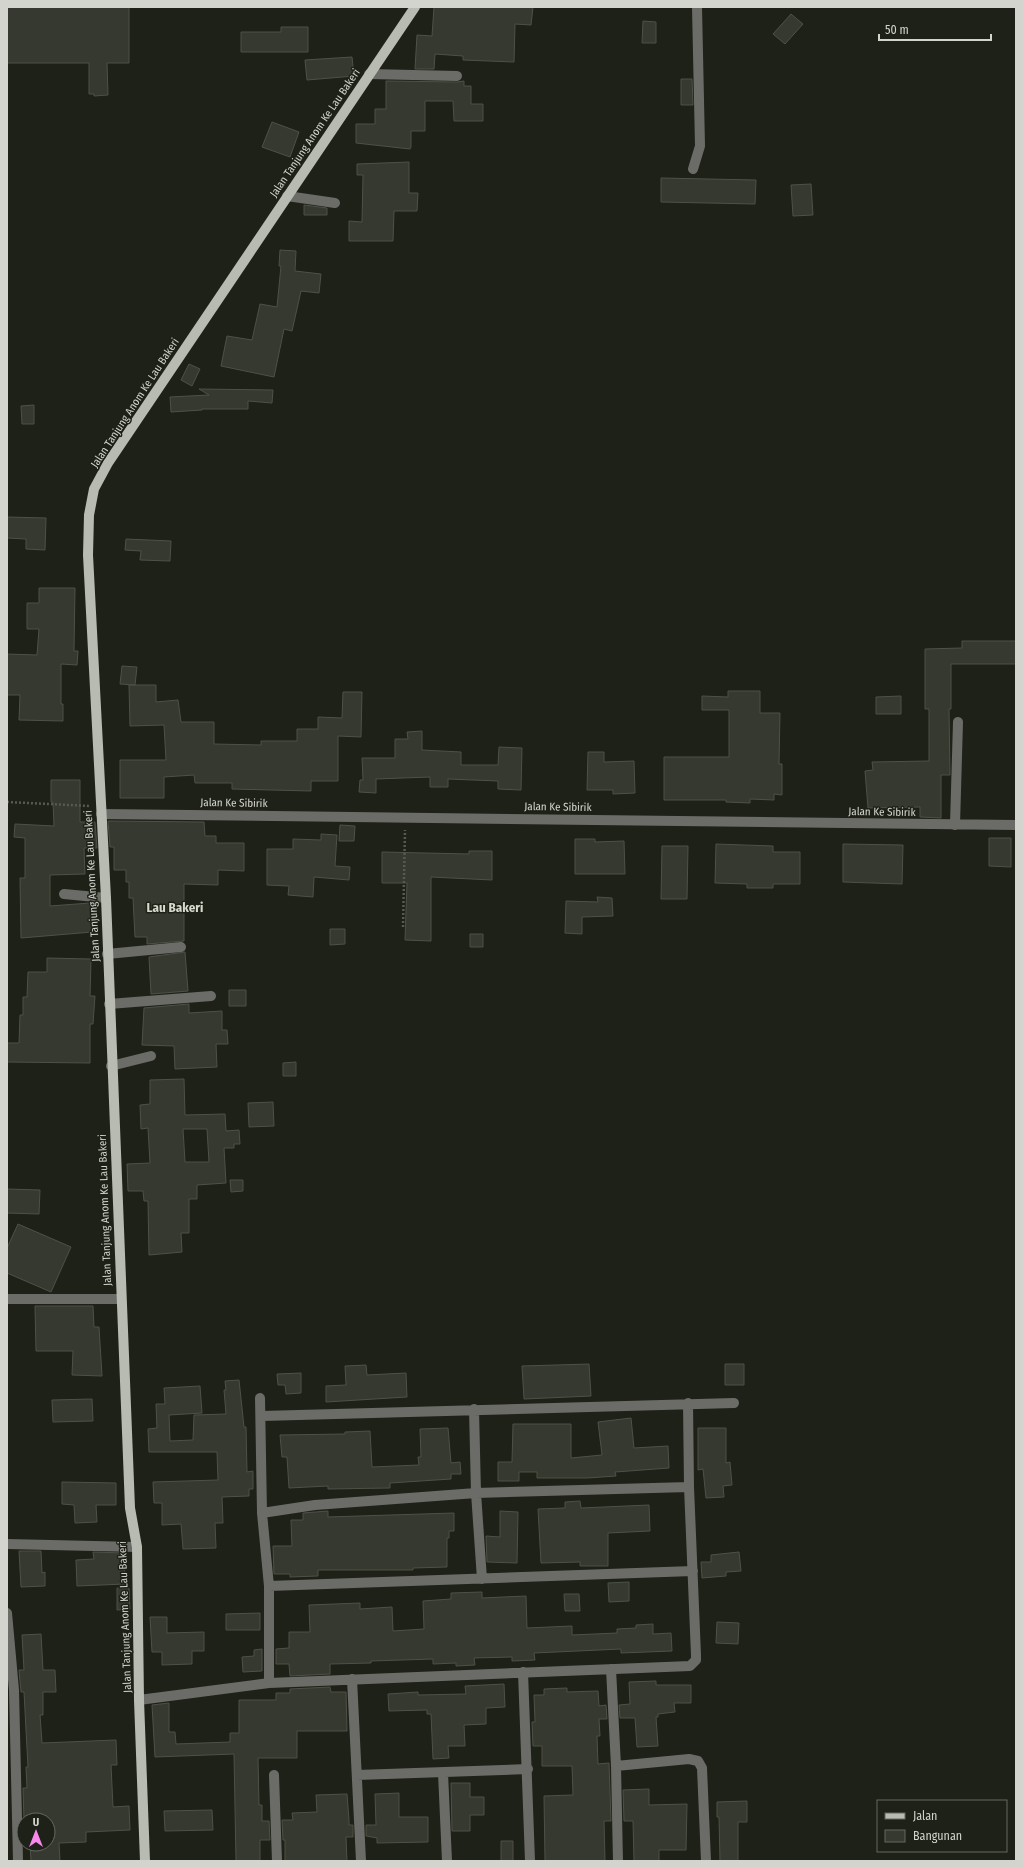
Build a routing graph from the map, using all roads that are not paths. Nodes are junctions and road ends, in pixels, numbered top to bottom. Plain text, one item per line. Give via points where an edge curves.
1 (415, 7) edge
2 (697, 7) edge
3 (369, 74) junction
4 (457, 76) dead end
5 (693, 169) dead end
6 (287, 196) junction
7 (335, 203) dead end
8 (958, 722) dead end
9 (100, 810) junction
10 (955, 825) junction
11 (1016, 825) edge
12 (64, 894) dead end
13 (106, 898) junction
14 (180, 947) dead end
15 (107, 954) junction
16 (211, 996) dead end
17 (109, 1004) junction
18 (150, 1056) dead end
19 (111, 1066) junction
20 (120, 1299) junction
21 (7, 1300) edge
22 (260, 1398) dead end
23 (688, 1403) junction
24 (734, 1403) dead end
25 (474, 1410) junction
26 (262, 1416) junction
27 (689, 1487) junction
28 (476, 1493) junction
29 (262, 1513) junction
30 (7, 1544) edge
31 (137, 1547) junction
32 (693, 1571) junction
33 (482, 1579) junction
34 (269, 1586) junction
35 (7, 1613) edge
36 (611, 1669) junction
37 (523, 1672) junction
38 (352, 1679) junction
39 (268, 1683) junction
40 (10, 1690) edge
41 (139, 1700) junction
42 (616, 1766) junction
43 (528, 1769) junction
44 (443, 1773) junction
45 (274, 1775) dead end
46 (357, 1775) junction
47 (18, 1861) edge
48 (145, 1861) edge
49 (278, 1861) edge
50 (360, 1861) edge
51 (447, 1861) edge
52 (530, 1861) edge
53 (618, 1861) edge
54 (706, 1861) edge

1 - 3 main road, Jalan Tanjung Anom Ke Lau Bakeri
2 - 5 street via 700,146
3 - 4 street
3 - 6 main road, Jalan Tanjung Anom Ke Lau Bakeri
6 - 7 street
6 - 9 main road, Jalan Tanjung Anom Ke Lau Bakeri via 108,463 94,489 89,515 88,555
8 - 10 street
9 - 10 street, Jalan Ke Sibirik
9 - 13 main road, Jalan Tanjung Anom Ke Lau Bakeri
10 - 11 street, Jalan Ke Sibirik
12 - 13 street
13 - 15 main road, Jalan Tanjung Anom Ke Lau Bakeri
14 - 15 street
15 - 17 main road, Jalan Tanjung Anom Ke Lau Bakeri
16 - 17 street
17 - 19 main road, Jalan Tanjung Anom Ke Lau Bakeri
18 - 19 street
19 - 20 main road, Jalan Tanjung Anom Ke Lau Bakeri
20 - 21 street
20 - 31 main road, Jalan Tanjung Anom Ke Lau Bakeri via 130,1508
22 - 26 street
23 - 24 street
23 - 25 street
23 - 27 street
25 - 26 street
25 - 28 street
26 - 29 street
27 - 28 street
27 - 32 street
28 - 29 street via 315,1505
28 - 33 street
29 - 34 street
30 - 31 street
31 - 41 main road, Jalan Tanjung Anom Ke Lau Bakeri
32 - 33 street
32 - 36 street via 696,1660 690,1666
33 - 34 street
34 - 39 street
35 - 40 street
36 - 37 street
36 - 42 street
37 - 38 street
37 - 43 street
38 - 39 street
38 - 46 street
39 - 41 street
40 - 47 street
41 - 48 main road, Jalan Tanjung Anom Ke Lau Bakeri
42 - 53 street
42 - 54 street via 689,1759 698,1761 702,1768
43 - 44 street
43 - 52 street
44 - 46 street
44 - 51 street
45 - 49 street
46 - 50 street

